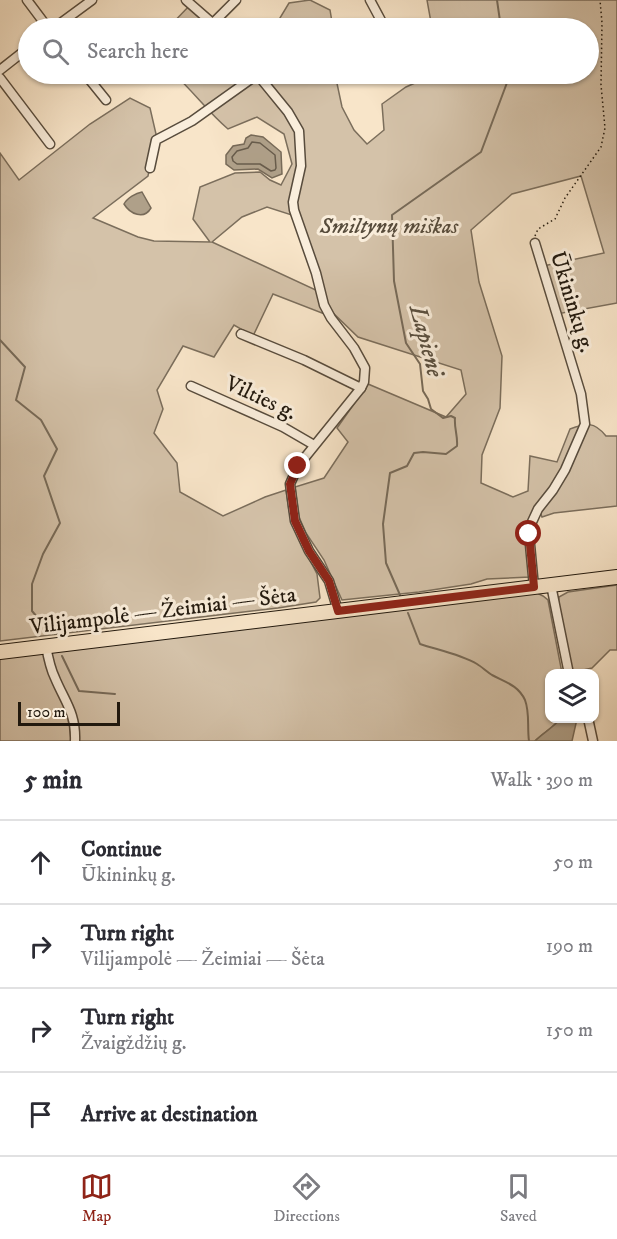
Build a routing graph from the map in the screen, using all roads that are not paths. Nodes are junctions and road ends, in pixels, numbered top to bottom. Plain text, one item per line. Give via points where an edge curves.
1 (27, 0) edge
2 (92, 0) edge
3 (186, 0) edge
4 (236, 0) edge
5 (370, 0) edge
6 (40, 18) edge
7 (68, 18) edge
8 (206, 18) edge
9 (221, 18) edge
10 (380, 18) edge
11 (18, 56) edge
12 (0, 70) edge
13 (0, 78) edge
14 (93, 84) edge
15 (243, 84) edge
16 (265, 84) edge
17 (106, 100) dead end
18 (50, 144) dead end
19 (150, 168) dead end
20 (535, 243) road end
21 (241, 334) dead end
22 (191, 386) dead end
23 (361, 388) junction
24 (314, 445) junction
25 (617, 577) edge
26 (551, 585) junction
27 (534, 587) junction
28 (338, 611) junction
29 (46, 646) junction
30 (0, 652) edge
31 (567, 669) edge
32 (589, 723) edge
33 (75, 741) edge
34 (593, 741) edge

1 - 6 street
2 - 7 street
3 - 8 street
4 - 9 street
5 - 10 street
11 - 12 street
13 - 18 street
14 - 17 street
15 - 19 street via 192,121 156,140
16 - 23 street via 299,131 301,166 294,210 324,304 365,368
20 - 27 street, Ūkininkų g. via 582,394 585,424 565,470 531,522
21 - 23 street
22 - 24 street, Vilties g.
23 - 24 street
24 - 28 street via 290,484 295,521 329,581
25 - 26 main road, Vilijampolė — Žeimiai — Šėta
26 - 27 main road, Vilijampolė — Žeimiai — Šėta
26 - 31 street
27 - 28 main road, Vilijampolė — Žeimiai — Šėta
28 - 29 main road, Vilijampolė — Žeimiai — Šėta
29 - 30 main road, Vilijampolė — Žeimiai — Šėta
29 - 33 street via 54,677 74,718
32 - 34 street

